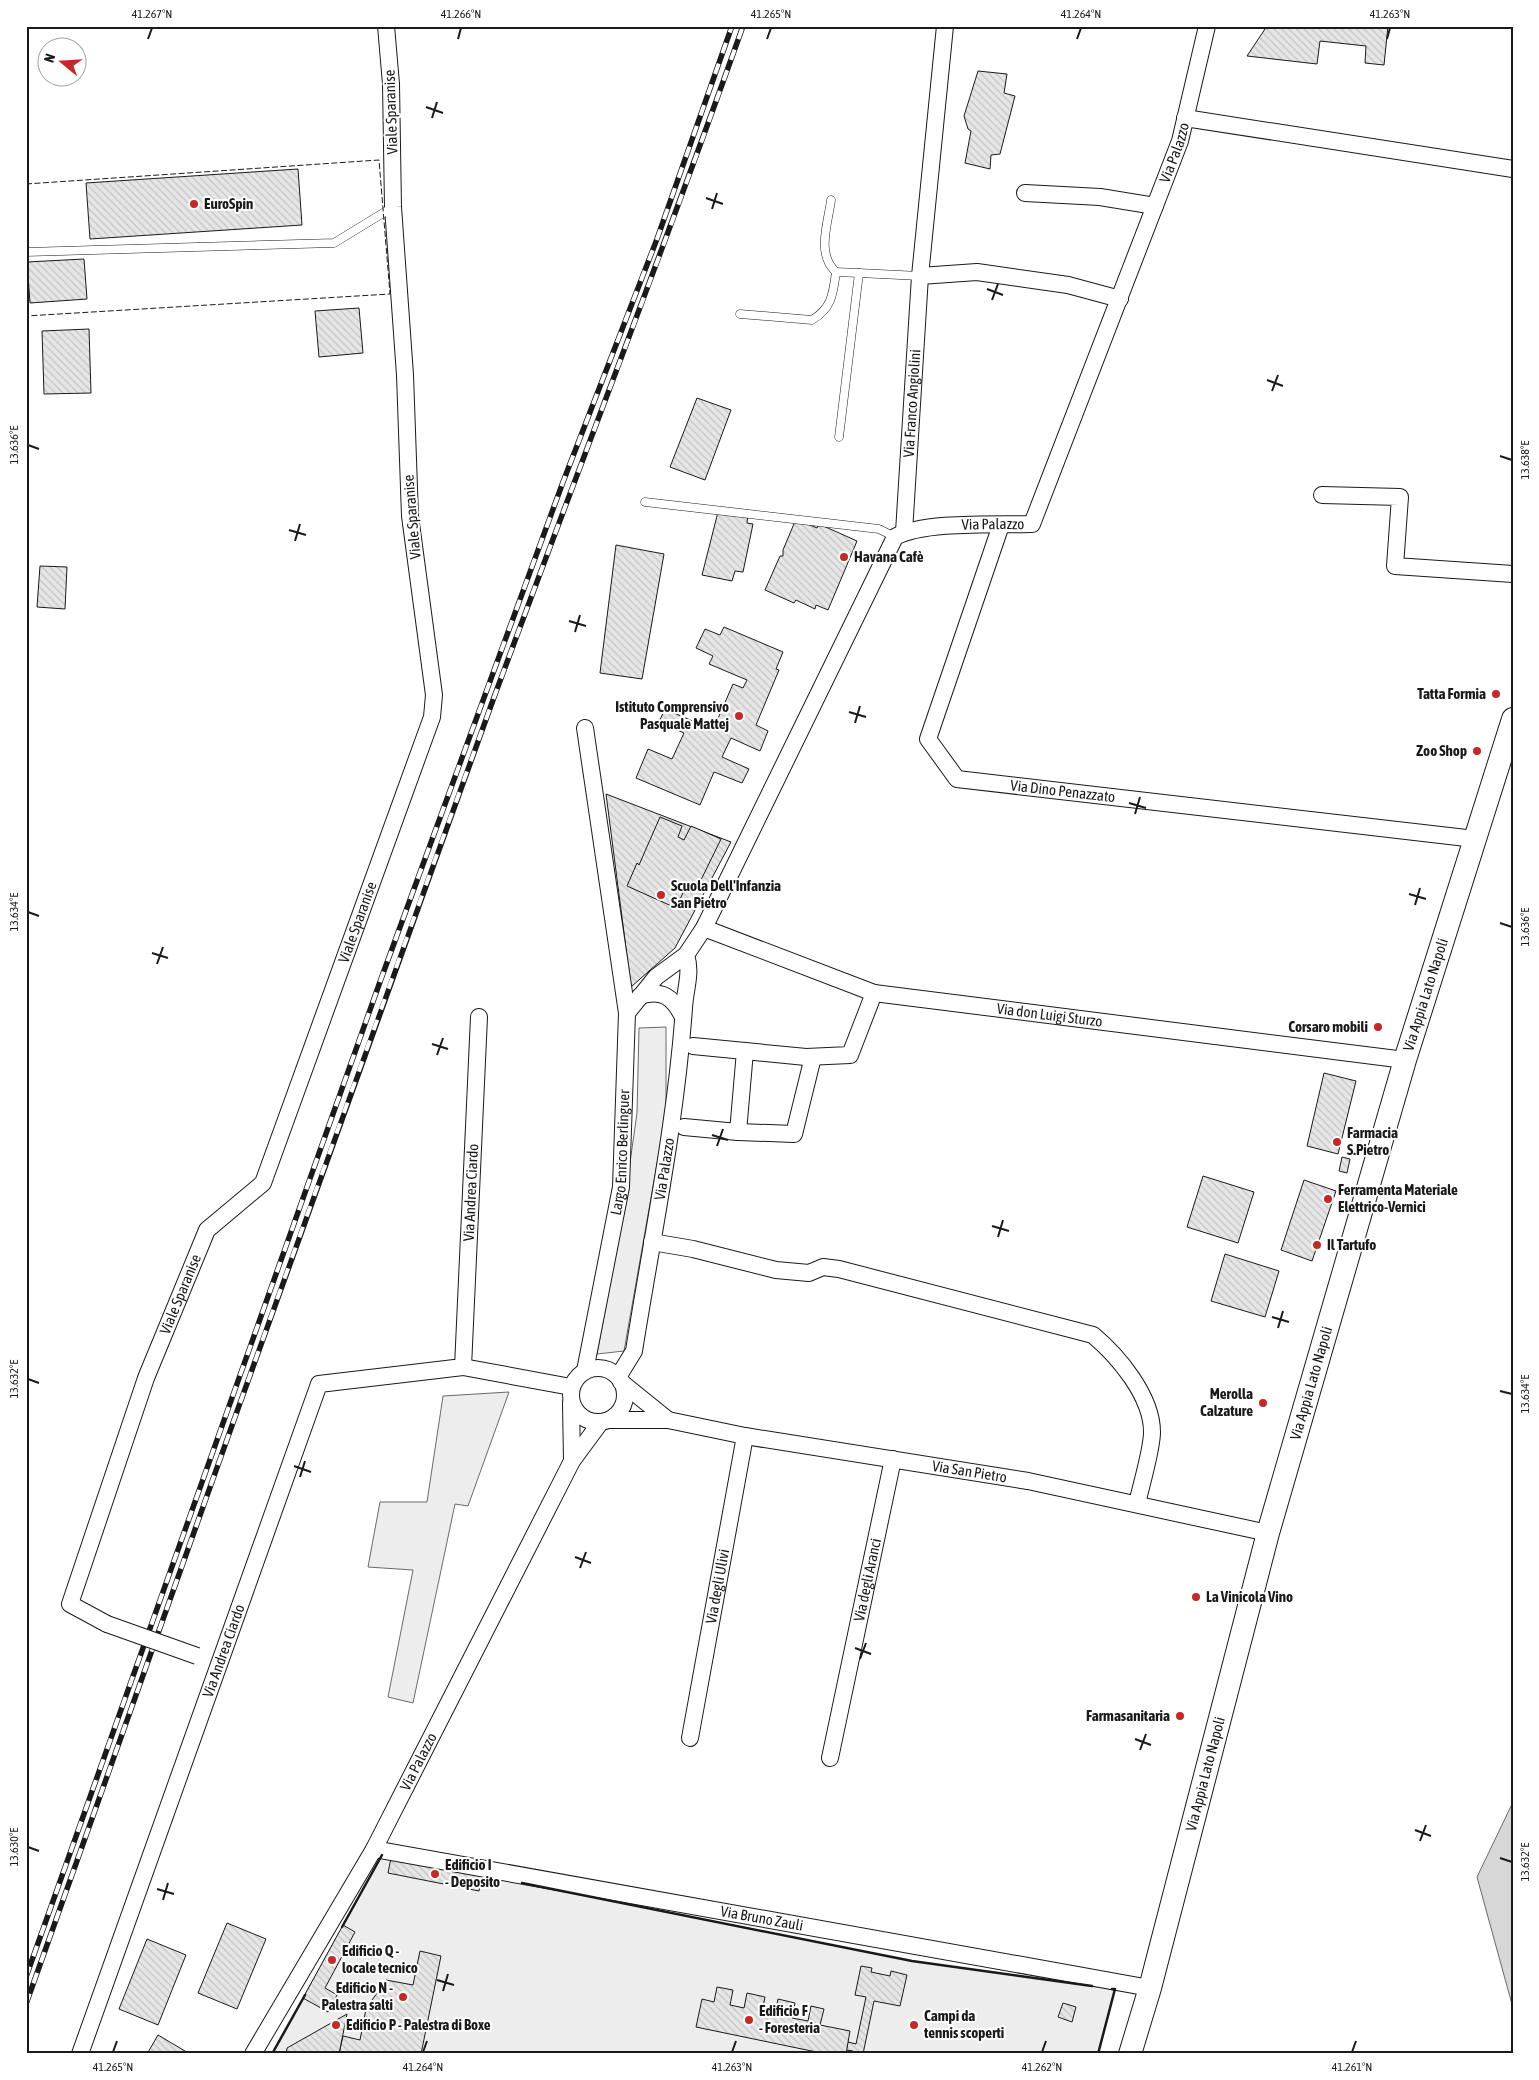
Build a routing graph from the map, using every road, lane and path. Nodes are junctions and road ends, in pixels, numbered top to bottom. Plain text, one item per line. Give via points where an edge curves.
1 (386, 26) edge
2 (945, 26) edge
3 (1207, 26) edge
4 (1184, 118) junction
5 (1513, 169) edge
6 (1025, 193) dead end
7 (831, 200) dead end
8 (1155, 206) junction
9 (393, 207) junction
10 (26, 252) edge
11 (836, 272) junction
12 (859, 273) junction
13 (920, 276) junction
14 (1120, 299) junction
15 (740, 314) dead end
16 (839, 437) dead end
17 (1322, 495) dead end
18 (645, 502) dead end
19 (1002, 525) junction
20 (900, 534) junction
21 (1513, 574) edge
22 (1513, 719) edge
23 (585, 728) dead end
24 (1475, 839) junction
25 (704, 928) junction
26 (686, 955) junction
27 (874, 992) junction
28 (640, 996) junction
29 (627, 1013) junction
30 (479, 1017) dead end
31 (683, 1017) junction
32 (693, 1046) dead end
33 (745, 1051) junction
34 (813, 1057) junction
35 (1405, 1060) junction
36 (684, 1127) dead end
37 (738, 1132) junction
38 (652, 1242) junction
39 (462, 1367) junction
40 (585, 1371) junction
41 (619, 1379) junction
42 (571, 1395) junction
43 (668, 1420) junction
44 (605, 1421) junction
45 (745, 1436) junction
46 (893, 1459) junction
47 (572, 1461) junction
48 (1137, 1504) junction
49 (1268, 1533) junction
50 (220, 1666) junction
51 (690, 1738) dead end
52 (830, 1758) dead end
53 (374, 1849) junction
54 (1150, 1988) junction
55 (80, 2054) edge
56 (252, 2054) edge
57 (1130, 2054) edge

1 - 9 street, Viale Sparanise via 391,84
2 - 13 street, Via Franco Angiolini
3 - 4 street, Via Palazzo
4 - 5 street
4 - 8 street, Via Palazzo via 1180,141
6 - 8 street via 1100,197
7 - 11 lane via 824,252
8 - 14 street, Via Palazzo
9 - 10 lane via 334,243
9 - 50 street, Viale Sparanise, bridge via 405,375 410,516 434,695 432,717 263,1183 207,1230 146,1378 70,1604 107,1624
11 - 12 lane
11 - 15 lane via 826,310 812,320
12 - 13 lane
12 - 16 lane
13 - 14 street via 977,272 1068,285
13 - 20 street, Via Franco Angiolini
14 - 19 street, Via Palazzo via 1032,524
17 - 21 street via 1400,497 1395,566
18 - 20 lane
19 - 20 street, Via Palazzo via 942,527
19 - 24 street, Via Dino Penazzato via 928,739 957,779
20 - 25 street
22 - 24 street, Via Appia Lato Napoli
23 - 29 street, Largo Enrico Berlinguer
24 - 35 street, Via Appia Lato Napoli
25 - 26 street
25 - 27 street, Via don Luigi Sturzo
26 - 28 street via 656,977
26 - 31 street, Via Palazzo via 690,965
27 - 34 street via 850,1056
27 - 35 street, Via don Luigi Sturzo
28 - 29 street
28 - 31 street via 664,994 677,1004
29 - 40 street, Largo Enrico Berlinguer via 621,1187
30 - 39 street, Via Andrea Ciardo
31 - 38 street, Via Palazzo via 679,1065
32 - 33 street
33 - 34 street
33 - 37 street
34 - 37 street via 794,1134
35 - 49 street, Via Appia Lato Napoli
36 - 37 street
38 - 41 street, Via Palazzo via 634,1352
38 - 48 street via 776,1270 809,1273 823,1267 839,1269 1093,1335 1126,1368 1146,1404 1152,1432
39 - 42 street, Via Andrea Ciardo
39 - 50 street, Via Andrea Ciardo via 319,1384
40 - 41 street via 609,1370
40 - 42 street via 579,1375
41 - 43 street, Via San Pietro
41 - 44 street via 624,1390 624,1403 618,1414
42 - 44 street via 578,1414 584,1419
42 - 47 street, Via Palazzo
43 - 44 street, Via San Pietro
43 - 45 street, Via San Pietro
44 - 47 street, Via Palazzo
45 - 46 street, Via San Pietro
45 - 51 street, Via degli Ulivi
46 - 48 street, Via San Pietro via 1028,1481
46 - 52 street, Via degli Aranci
47 - 53 street, Via Palazzo
48 - 49 street, Via San Pietro
49 - 54 street, Via Appia Lato Napoli
50 - 55 street, Via Andrea Ciardo
53 - 54 street, Via Bruno Zauli
53 - 56 street, Via Palazzo
54 - 57 street, Via Appia Lato Napoli

